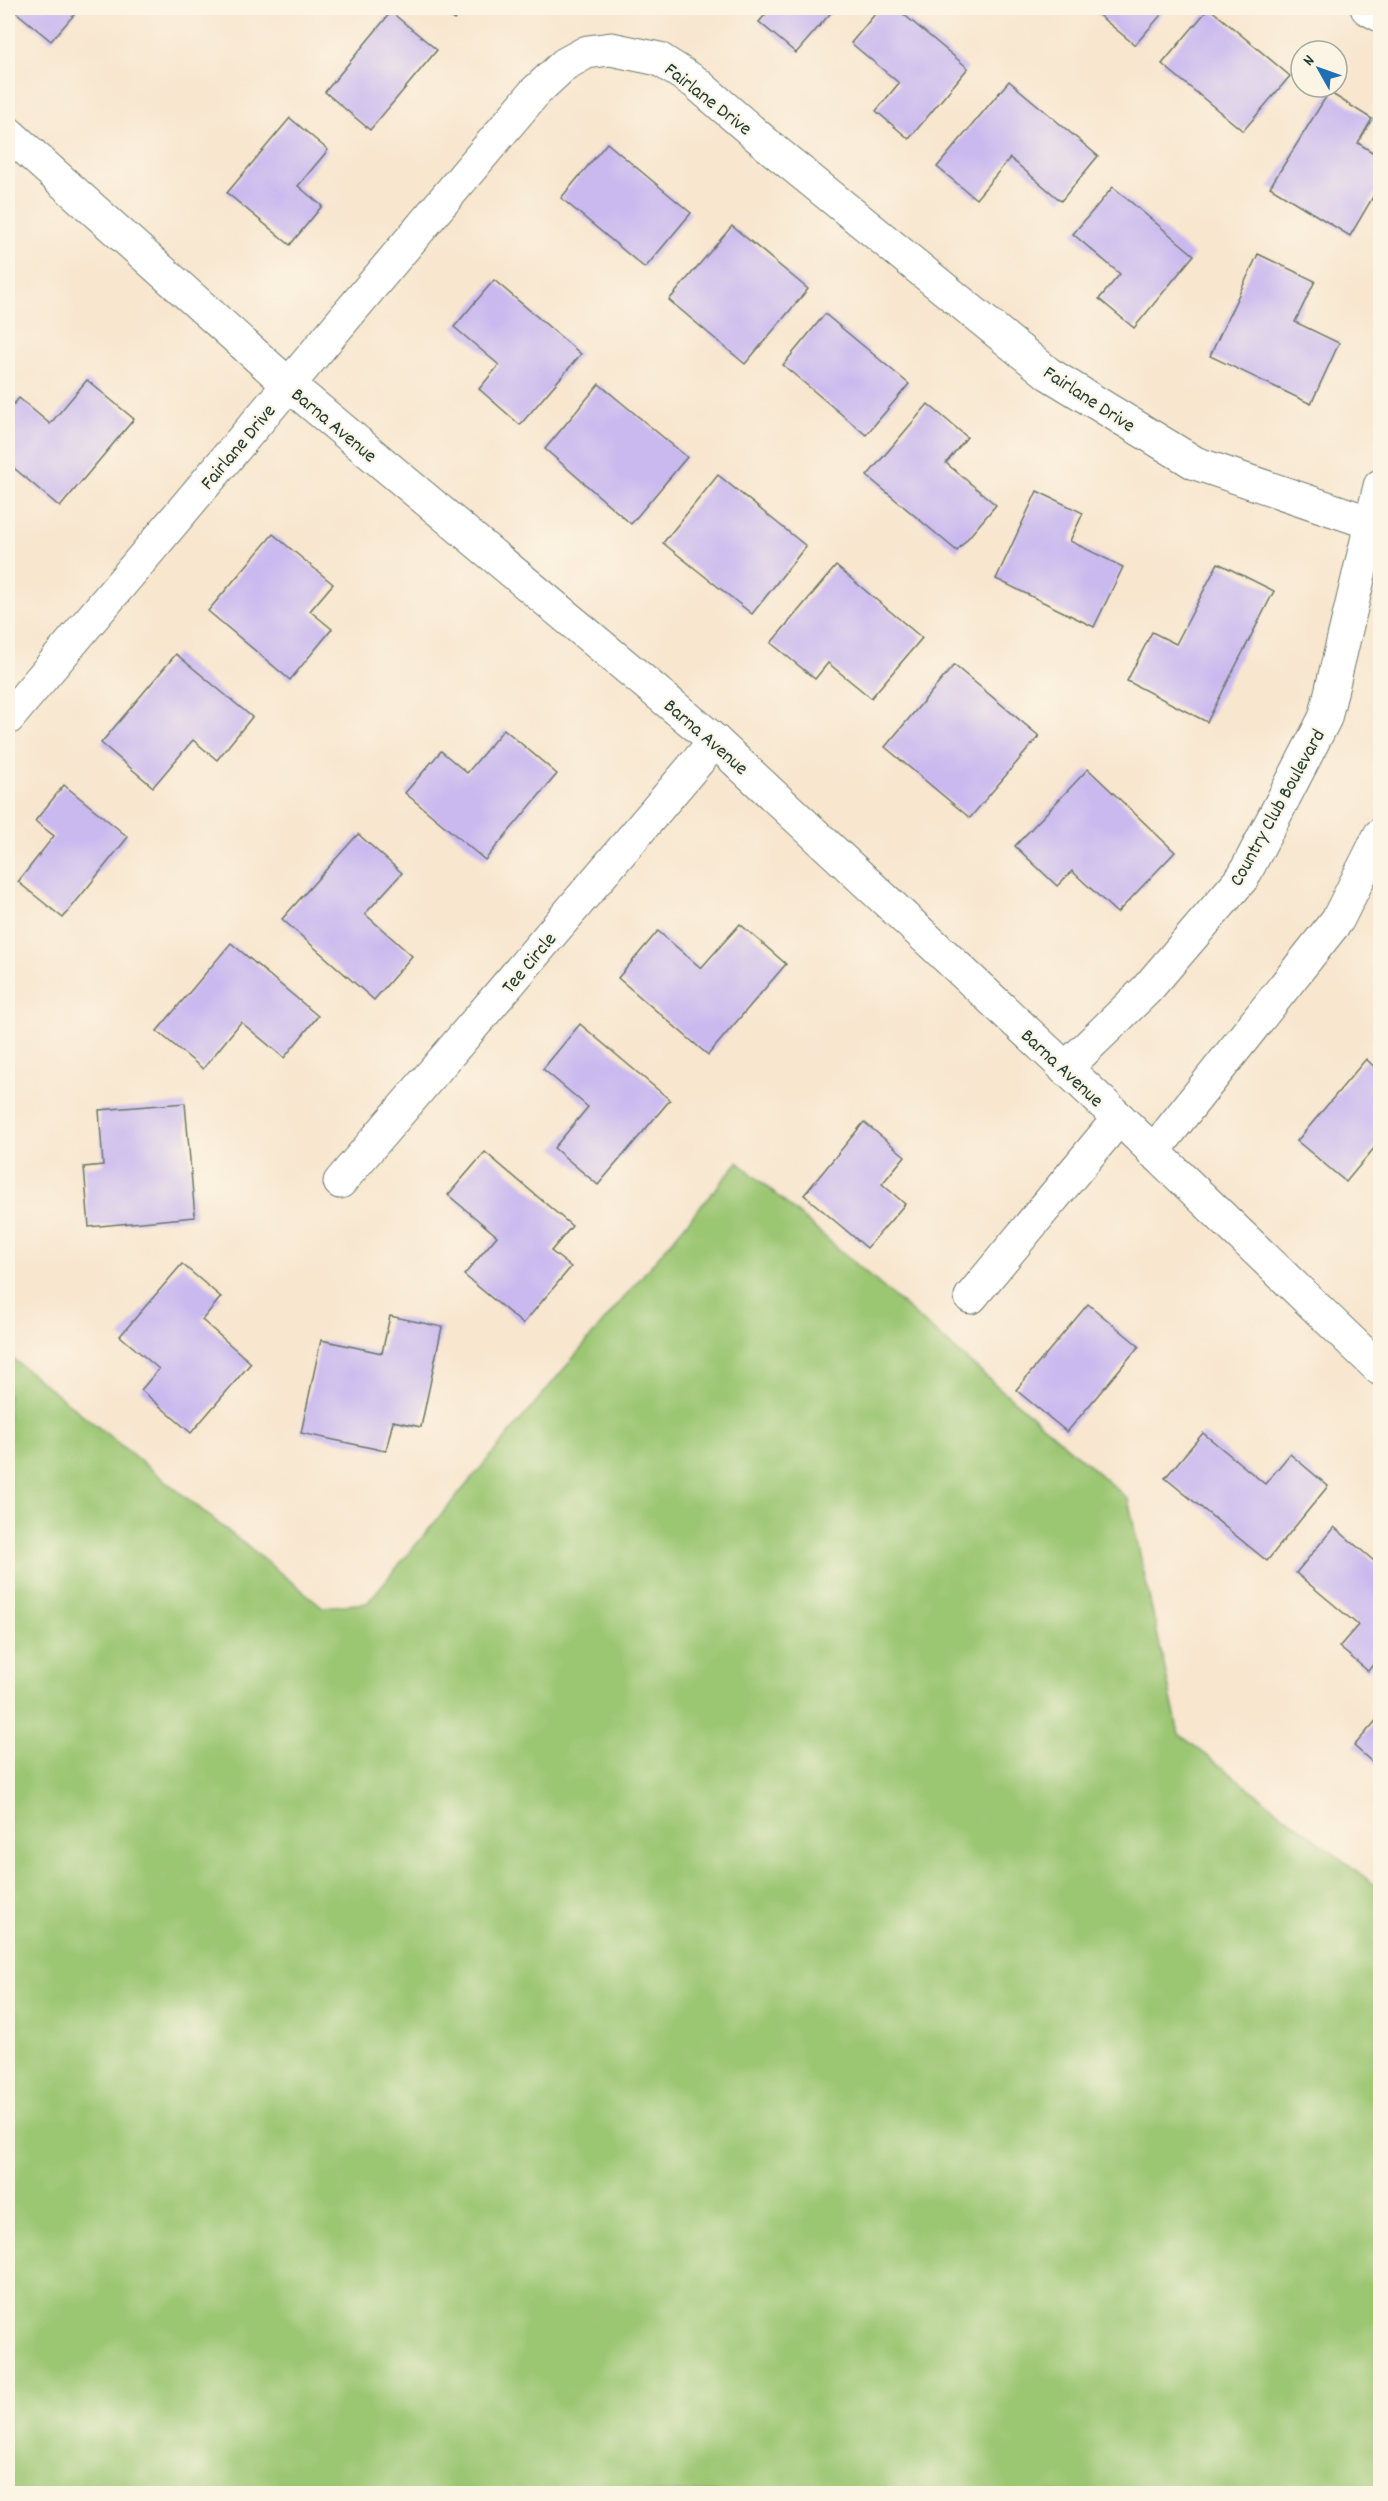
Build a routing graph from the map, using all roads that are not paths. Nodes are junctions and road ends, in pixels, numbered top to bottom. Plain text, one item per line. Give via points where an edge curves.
1 (1367, 8) edge
2 (1380, 15) edge
3 (8, 133) edge
4 (289, 385) junction
5 (1380, 486) edge
6 (1375, 525) edge
7 (8, 718) edge
8 (715, 741) junction
9 (1380, 835) edge
10 (1065, 1069) junction
11 (1119, 1119) junction
12 (1153, 1152) junction
13 (340, 1182) dead end
14 (971, 1297) dead end
15 (1380, 1369) edge

1 - 2 street
3 - 4 street, Barna Avenue
4 - 6 street, Fairlane Drive via 535,92 566,64 587,52 611,49 659,58 695,82 1049,374 1195,463
4 - 7 street, Fairlane Drive
4 - 8 street, Barna Avenue
5 - 6 street, Country Club Boulevard
6 - 10 street, Country Club Boulevard via 1325,718 1243,877 1147,989
8 - 10 street, Barna Avenue
8 - 13 street, Tee Circle
9 - 12 street via 1338,919
10 - 11 street, Barna Avenue
11 - 12 street, Barna Avenue
11 - 14 street
12 - 15 street, Barna Avenue

